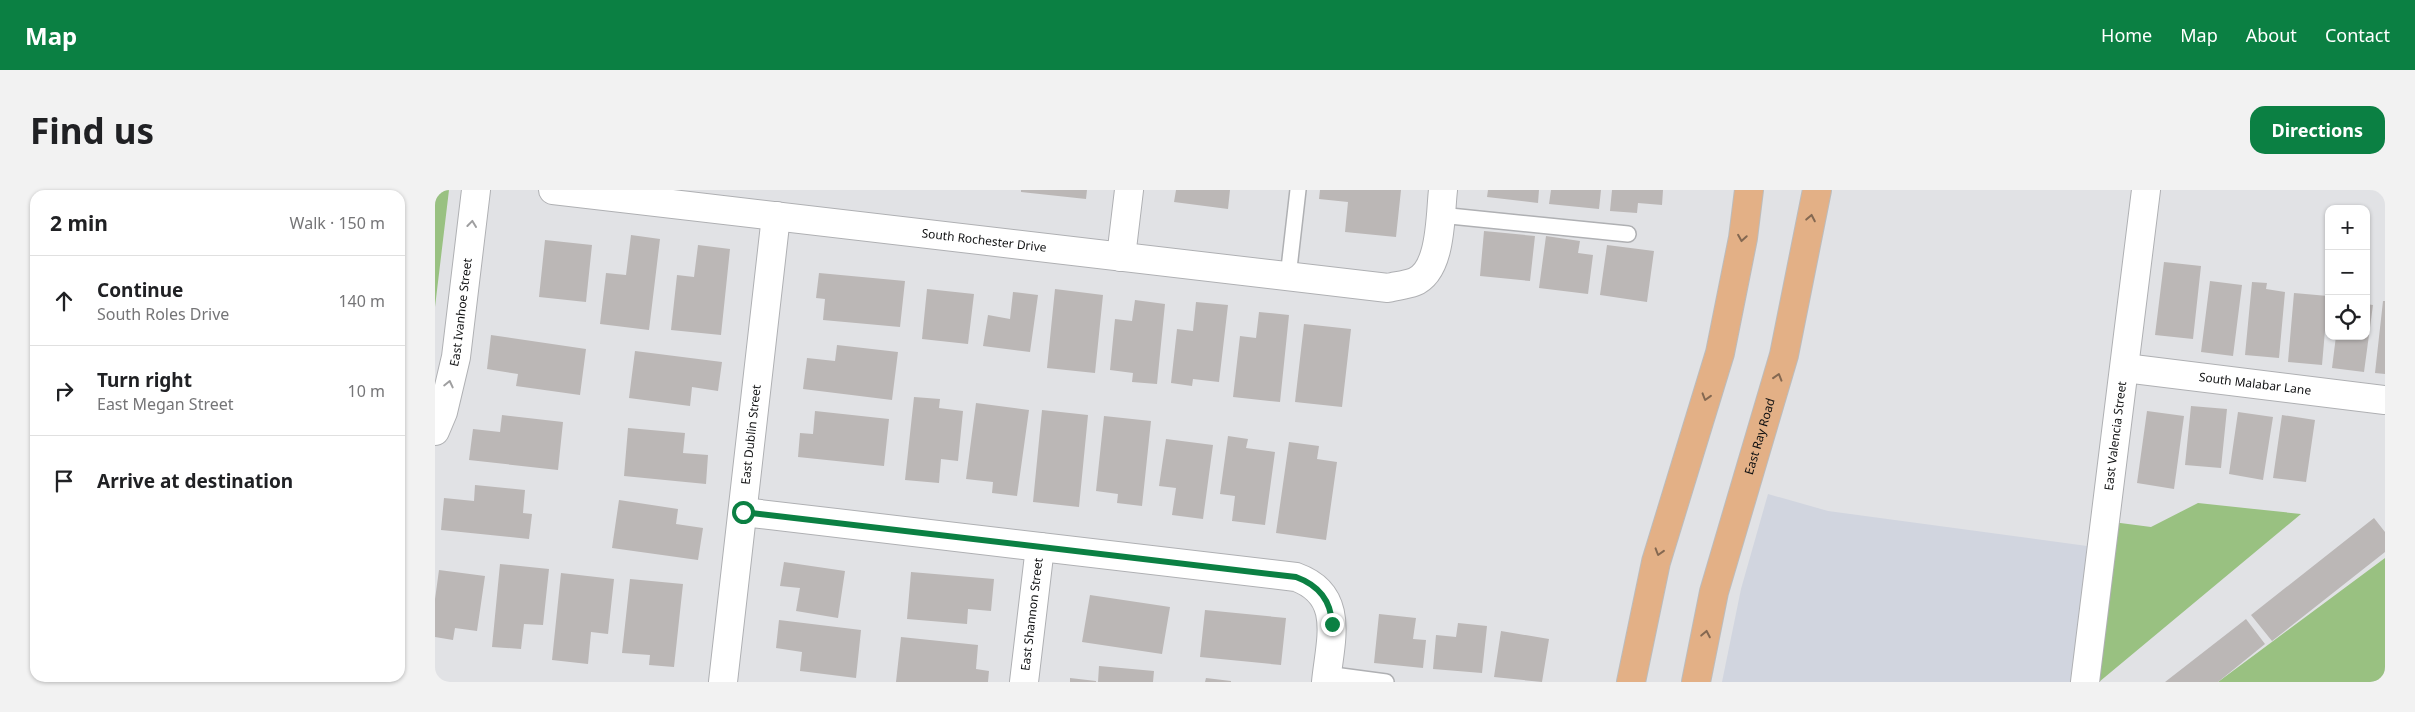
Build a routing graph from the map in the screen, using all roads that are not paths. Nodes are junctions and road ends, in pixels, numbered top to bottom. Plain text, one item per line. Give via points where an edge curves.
1 (477, 190) edge
2 (553, 190) edge
3 (1129, 190) edge
4 (1298, 190) edge
5 (1749, 190) edge
6 (1817, 190) edge
7 (2146, 190) edge
8 (633, 195) edge
9 (1442, 203) edge
10 (776, 216) junction
11 (1628, 234) dead end
12 (1121, 257) junction
13 (1288, 276) junction
14 (2125, 368) junction
15 (2385, 400) edge
16 (435, 431) edge
17 (743, 512) junction
18 (1040, 547) junction
19 (1326, 678) edge
20 (723, 682) edge
21 (1025, 682) edge
22 (1386, 682) edge
23 (1631, 682) edge
24 (1696, 682) edge
25 (2085, 682) edge

16 -> 1 street, East Ivanhoe Street via 443,412 456,357
2 - 8 street, South Rochester Drive
3 - 12 street
4 - 13 lane
5 -> 23 main road via 1743,238 1720,353 1656,562
24 -> 6 main road, East Ray Road via 1714,592 1784,355
7 - 14 street, East Valencia Street
8 - 10 street, South Rochester Drive
9 - 11 lane
9 - 13 street, South Rochester Drive via 1432,263 1415,282 1388,288
10 - 12 street, South Rochester Drive
10 - 17 street, East Dublin Street
12 - 13 street, South Rochester Drive
14 - 15 street, South Malabar Lane
14 - 25 street, East Valencia Street
17 - 18 street
17 - 20 street, East Dublin Street
18 - 19 street via 1296,577 1307,581 1322,593 1332,618
18 - 21 street, East Shannon Street
19 - 22 lane

